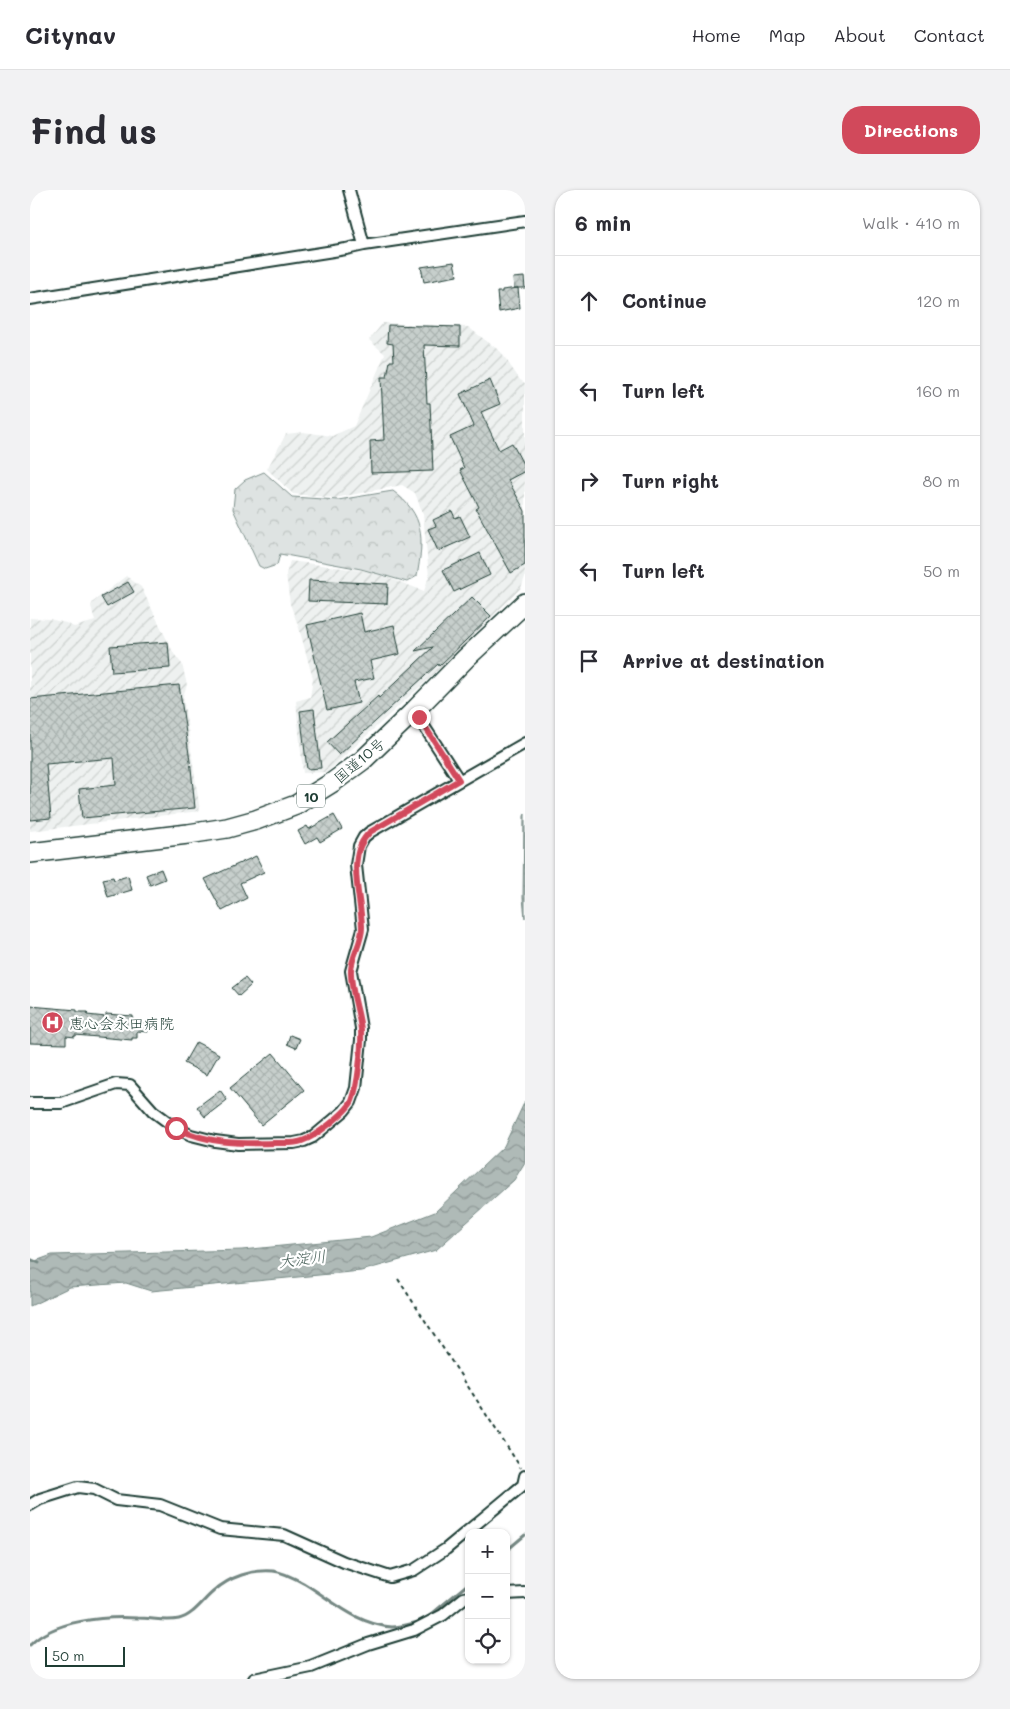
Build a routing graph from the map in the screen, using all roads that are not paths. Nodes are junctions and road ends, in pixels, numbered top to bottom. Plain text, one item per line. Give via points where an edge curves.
1 (349, 190) edge
2 (525, 221) edge
3 (364, 245) junction
4 (30, 299) edge
5 (525, 603) edge
6 (414, 711) junction
7 (525, 743) edge
8 (459, 780) junction
9 (30, 853) edge
10 (30, 1103) edge
11 (525, 1475) edge
12 (30, 1505) edge
13 (525, 1593) edge
14 (510, 1594) edge
15 (465, 1598) edge
16 (254, 1679) edge

1 - 3 street
2 - 3 street
3 - 4 street
5 - 6 highway, 国道10号 / 10
6 - 8 street
6 - 9 highway, 国道10号 / 10 via 363,760 333,782 296,805 256,820 188,834
7 - 8 street
8 - 10 street via 370,832 359,846 356,878 363,928 351,971 361,1028 356,1088 344,1112 313,1137 294,1143 238,1144 191,1135 153,1111 130,1085 116,1084 61,1103
11 - 12 street via 523,1485 446,1549 414,1570 390,1577 344,1562 284,1535 220,1529 160,1505 116,1500 94,1489 78,1487
13 - 14 street
15 - 16 street via 443,1615 414,1630 311,1666

